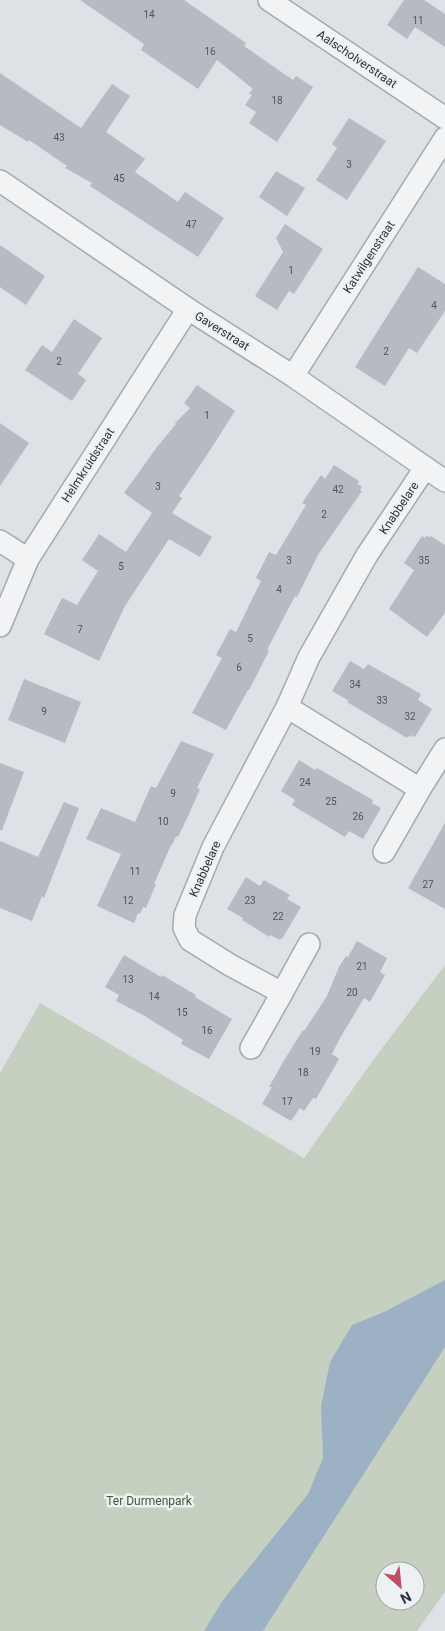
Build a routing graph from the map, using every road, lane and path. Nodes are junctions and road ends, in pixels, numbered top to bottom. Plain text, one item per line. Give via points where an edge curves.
1 (269, 0) edge
2 (445, 118) edge
3 (445, 138) edge
4 (0, 181) edge
5 (188, 309) junction
6 (293, 376) junction
7 (425, 468) junction
8 (445, 481) edge
9 (0, 541) edge
10 (28, 559) junction
11 (0, 626) edge
12 (288, 706) junction
13 (445, 749) edge
14 (420, 788) junction
15 (384, 852) dead end
16 (309, 944) dead end
17 (282, 993) junction
18 (251, 1048) dead end

1 - 2 street, Aalscholverstraat
3 - 6 street, Katwilgenstraat
4 - 5 street, Gaverstraat
5 - 6 street, Gaverstraat
5 - 10 street, Helmkruidstraat
6 - 7 street, Gaverstraat
7 - 8 street, Gaverstraat
7 - 12 street, Knabbelare via 334,611
9 - 10 street
10 - 11 street, Helmkruidstraat
12 - 14 street
12 - 17 street, Knabbelare via 213,847 185,915 184,928 190,940
13 - 14 street
14 - 15 street
16 - 17 street
17 - 18 street

